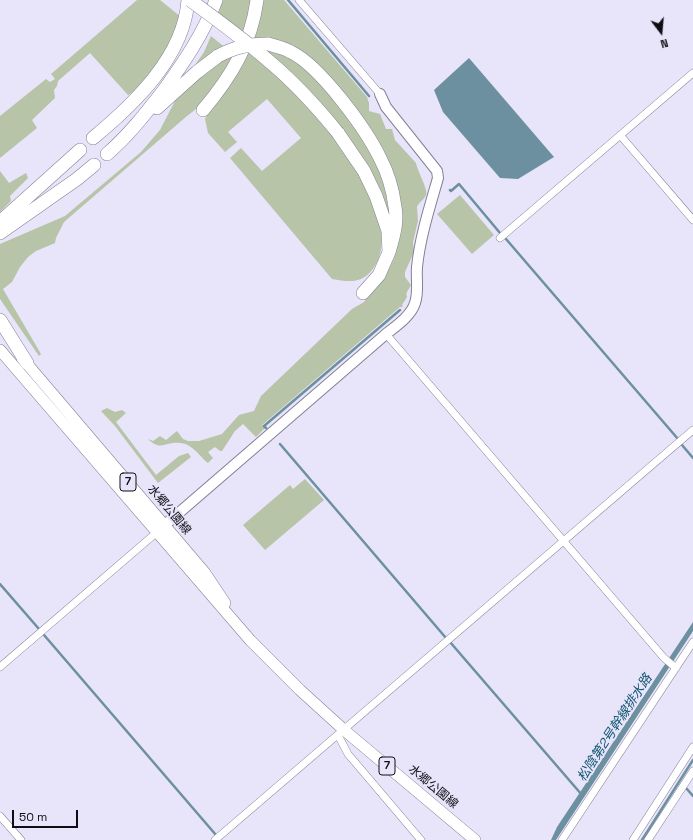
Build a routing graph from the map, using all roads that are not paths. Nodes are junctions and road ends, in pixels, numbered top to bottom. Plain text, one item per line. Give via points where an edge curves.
1 (189, 0) edge
2 (207, 0) edge
3 (216, 0) edge
4 (256, 0) edge
5 (299, 0) edge
6 (194, 44) junction
7 (693, 73) edge
8 (380, 94) joint
9 (203, 110) dead end
10 (620, 135) junction
11 (93, 138) dead end
12 (122, 142) junction
13 (80, 150) dead end
14 (107, 154) dead end
15 (94, 165) dead end
16 (693, 220) edge
17 (1, 230) edge
18 (500, 238) dead end
19 (389, 252) junction
20 (363, 292) dead end
21 (0, 320) edge
22 (0, 329) edge
23 (386, 334) junction
24 (0, 350) edge
25 (27, 363) junction
26 (693, 430) edge
27 (165, 525) junction
28 (156, 533) junction
29 (564, 541) junction
30 (250, 640) junction
31 (693, 642) edge
32 (675, 666) junction
33 (0, 667) edge
34 (341, 732) junction
35 (693, 747) edge
36 (693, 771) edge
37 (0, 816) edge
38 (21, 840) edge
39 (215, 840) edge
40 (421, 840) edge
41 (475, 840) edge
42 (562, 840) edge
43 (632, 840) edge
44 (648, 840) edge

1 - 11 highway via 180,33 165,63 141,92
1 - 19 highway, bridge via 295,84 338,133 364,172 376,196 388,231
2 - 6 highway
3 - 6 highway
4 - 9 highway via 250,32 242,53 228,78
5 - 8 street
6 - 12 highway via 183,64
7 - 10 street
8 - 23 street via 386,107 434,166 438,178 425,223 417,267 418,288 415,303 410,312
10 - 16 street
10 - 18 street
12 - 14 highway
12 - 19 highway, bridge via 196,72 218,56 241,46 268,44 280,47 292,52 313,69 341,99 380,158 396,209 395,228
13 - 17 highway
15 - 17 highway
19 - 20 highway via 379,275
21 - 25 highway
22 - 25 main road, 水郷公園線 / 7
23 - 27 street
23 - 29 street
24 - 28 main road, 水郷公園線 / 7
25 - 27 main road, 水郷公園線 / 7
26 - 29 street
27 - 28 street
27 - 30 main road, 水郷公園線 / 7 via 205,573
28 - 30 main road, 水郷公園線 / 7
28 - 33 street
29 - 32 street
29 - 34 street
30 - 34 main road, 水郷公園線 / 7
31 - 32 street
32 - 42 street
34 - 39 street
34 - 40 street via 348,754
34 - 41 main road, 水郷公園線 / 7
35 - 43 street
36 - 44 street
37 - 38 street

